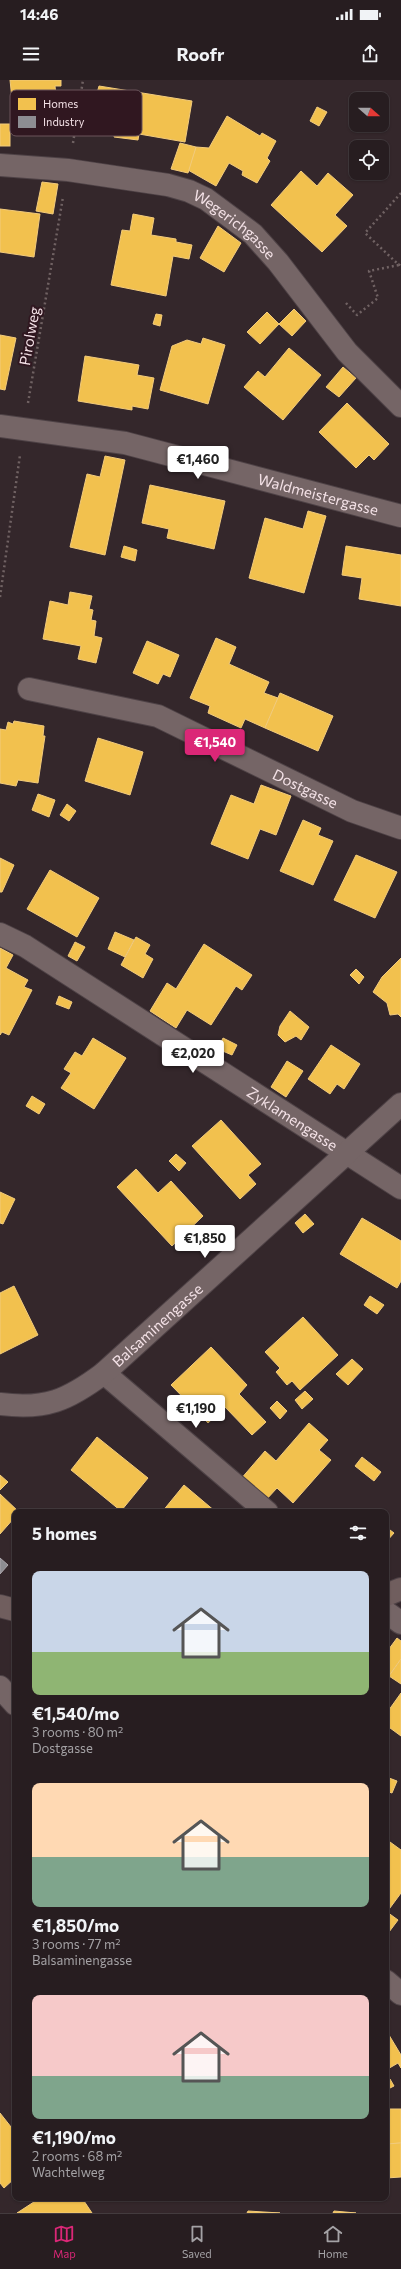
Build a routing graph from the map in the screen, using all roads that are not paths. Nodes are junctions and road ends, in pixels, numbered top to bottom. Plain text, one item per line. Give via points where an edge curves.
1 (0, 164) edge
2 (401, 406) edge
3 (0, 426) edge
4 (401, 516) edge
5 (30, 688) dead end
6 (401, 828) edge
7 (0, 934) edge
8 (401, 1104) edge
9 (347, 1153) junction
10 (401, 1188) edge
11 (104, 1373) junction
12 (0, 1404) edge
13 (263, 1509) edge
14 (401, 1589) edge
15 (389, 1594) edge
16 (0, 1606) edge
17 (12, 1609) edge
18 (389, 1614) edge
19 (401, 1622) edge
20 (0, 1687) edge
21 (12, 1701) edge
22 (389, 1984) edge
23 (401, 1994) edge

1 - 2 street, Wegerichgasse via 68,170 168,185 206,199 253,234 348,352
3 - 4 street, Waldmeistergasse via 125,443
5 - 6 street, Dostgasse via 158,716 352,811
7 - 9 street, Zyklamengasse via 25,946
8 - 9 street, Balsaminengasse
9 - 10 street, Zyklamengasse
9 - 11 street, Balsaminengasse
11 - 12 street, Balsaminengasse via 82,1390 55,1402 33,1407
11 - 13 street
14 - 15 street
16 - 17 street
18 - 19 street
20 - 21 street
22 - 23 street

